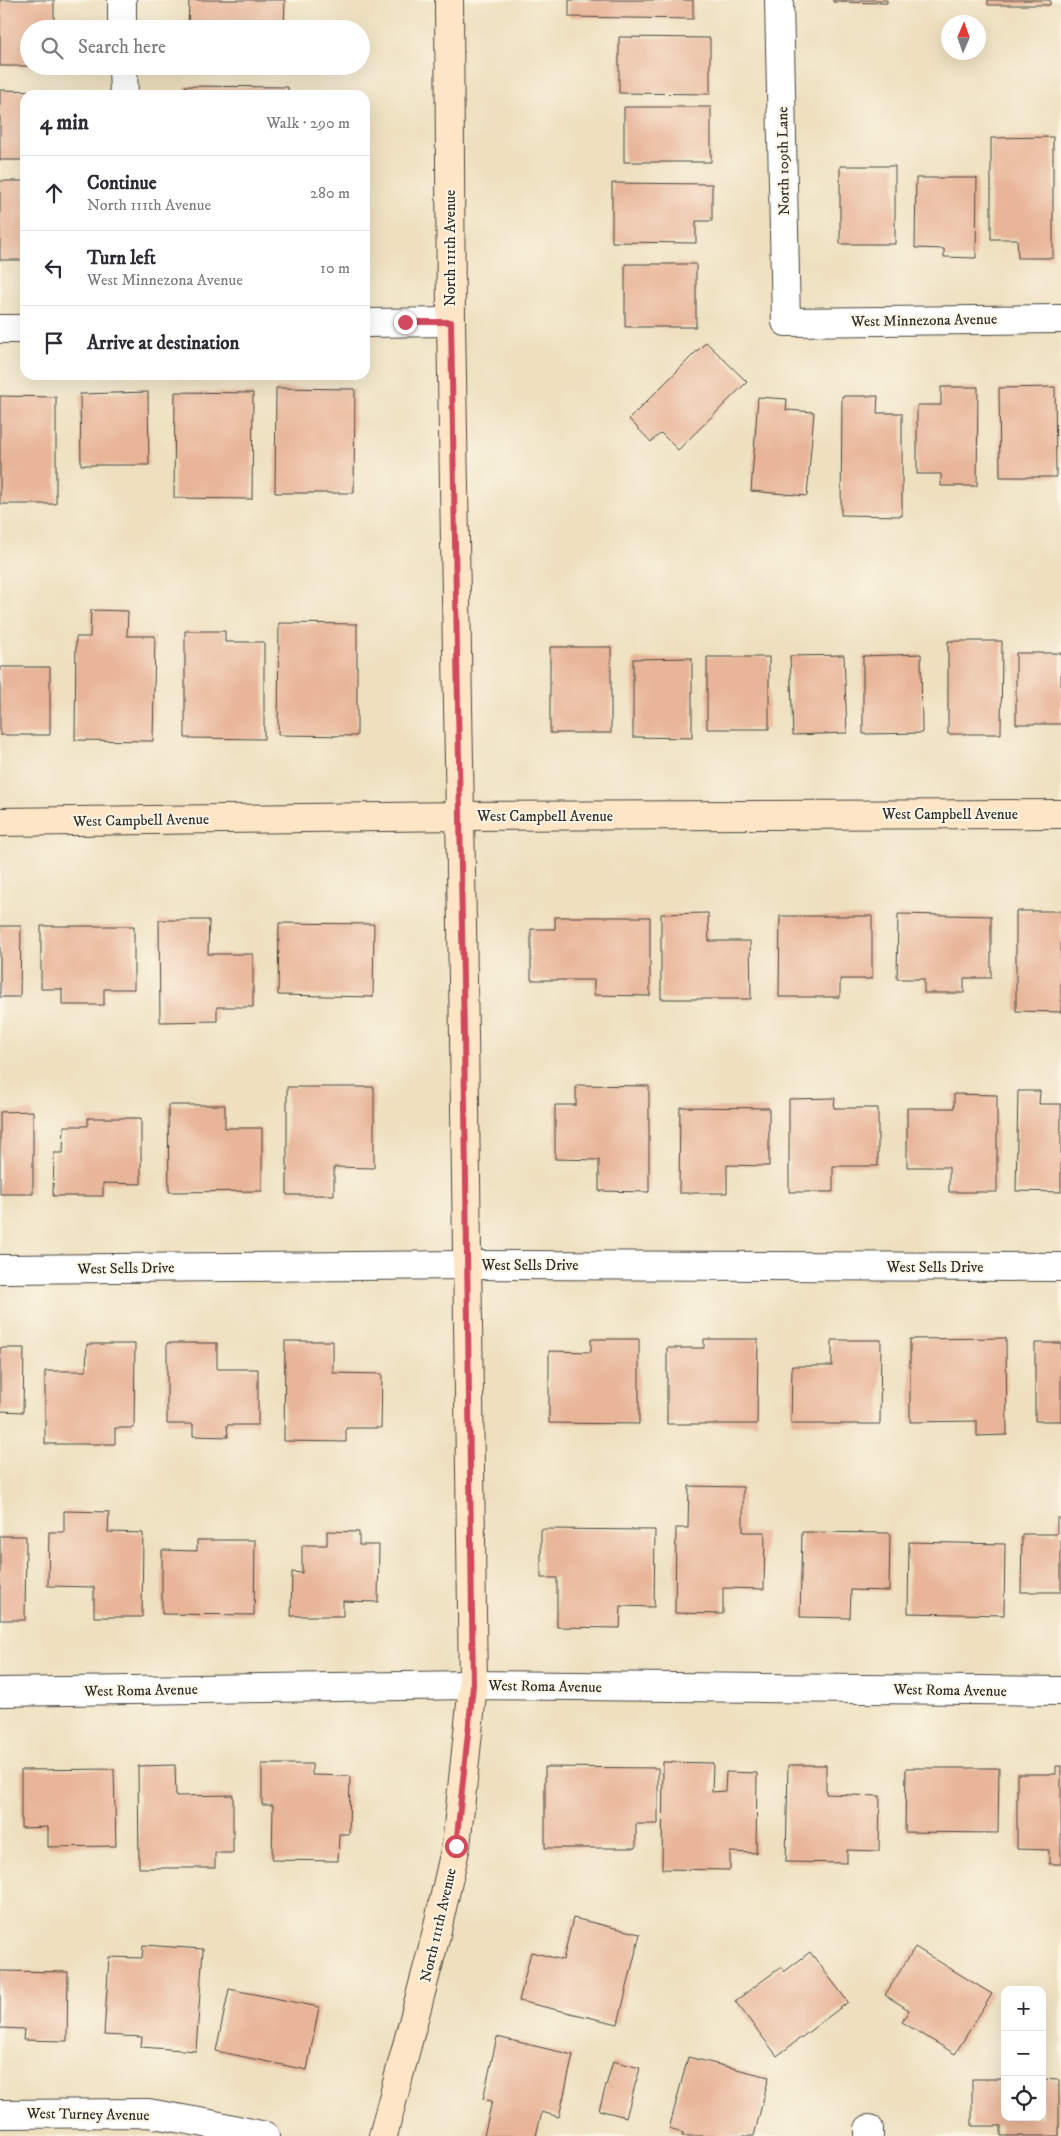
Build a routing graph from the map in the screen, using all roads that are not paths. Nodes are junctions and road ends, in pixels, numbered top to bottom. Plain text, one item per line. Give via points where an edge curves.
1 (122, 0) edge
2 (449, 0) edge
3 (779, 0) edge
4 (122, 20) edge
5 (123, 75) edge
6 (124, 90) edge
7 (1061, 318) edge
8 (451, 322) junction
9 (786, 322) joint
10 (370, 323) edge
11 (0, 329) edge
12 (20, 329) edge
13 (1061, 814) edge
14 (460, 816) junction
15 (0, 822) edge
16 (467, 1265) junction
17 (1061, 1267) edge
18 (0, 1269) edge
19 (473, 1686) junction
20 (1061, 1691) edge
21 (0, 1692) edge
22 (0, 2114) edge
23 (264, 2136) edge
24 (383, 2136) edge

1 - 4 street
2 - 8 street, North 111th Avenue
3 - 9 street, North 109th Lane
5 - 6 street
7 - 9 street, West Minnezona Avenue
8 - 10 street
8 - 14 street, North 111th Avenue
11 - 12 street
13 - 14 street, West Campbell Avenue
14 - 15 street, West Campbell Avenue
14 - 16 street, North 111th Avenue
16 - 17 street, West Sells Drive
16 - 18 street, West Sells Drive
16 - 19 street, North 111th Avenue
19 - 20 street, West Roma Avenue
19 - 21 street, West Roma Avenue
19 - 24 street, North 111th Avenue via 456,1846
22 - 23 street, West Turney Avenue via 148,2114

